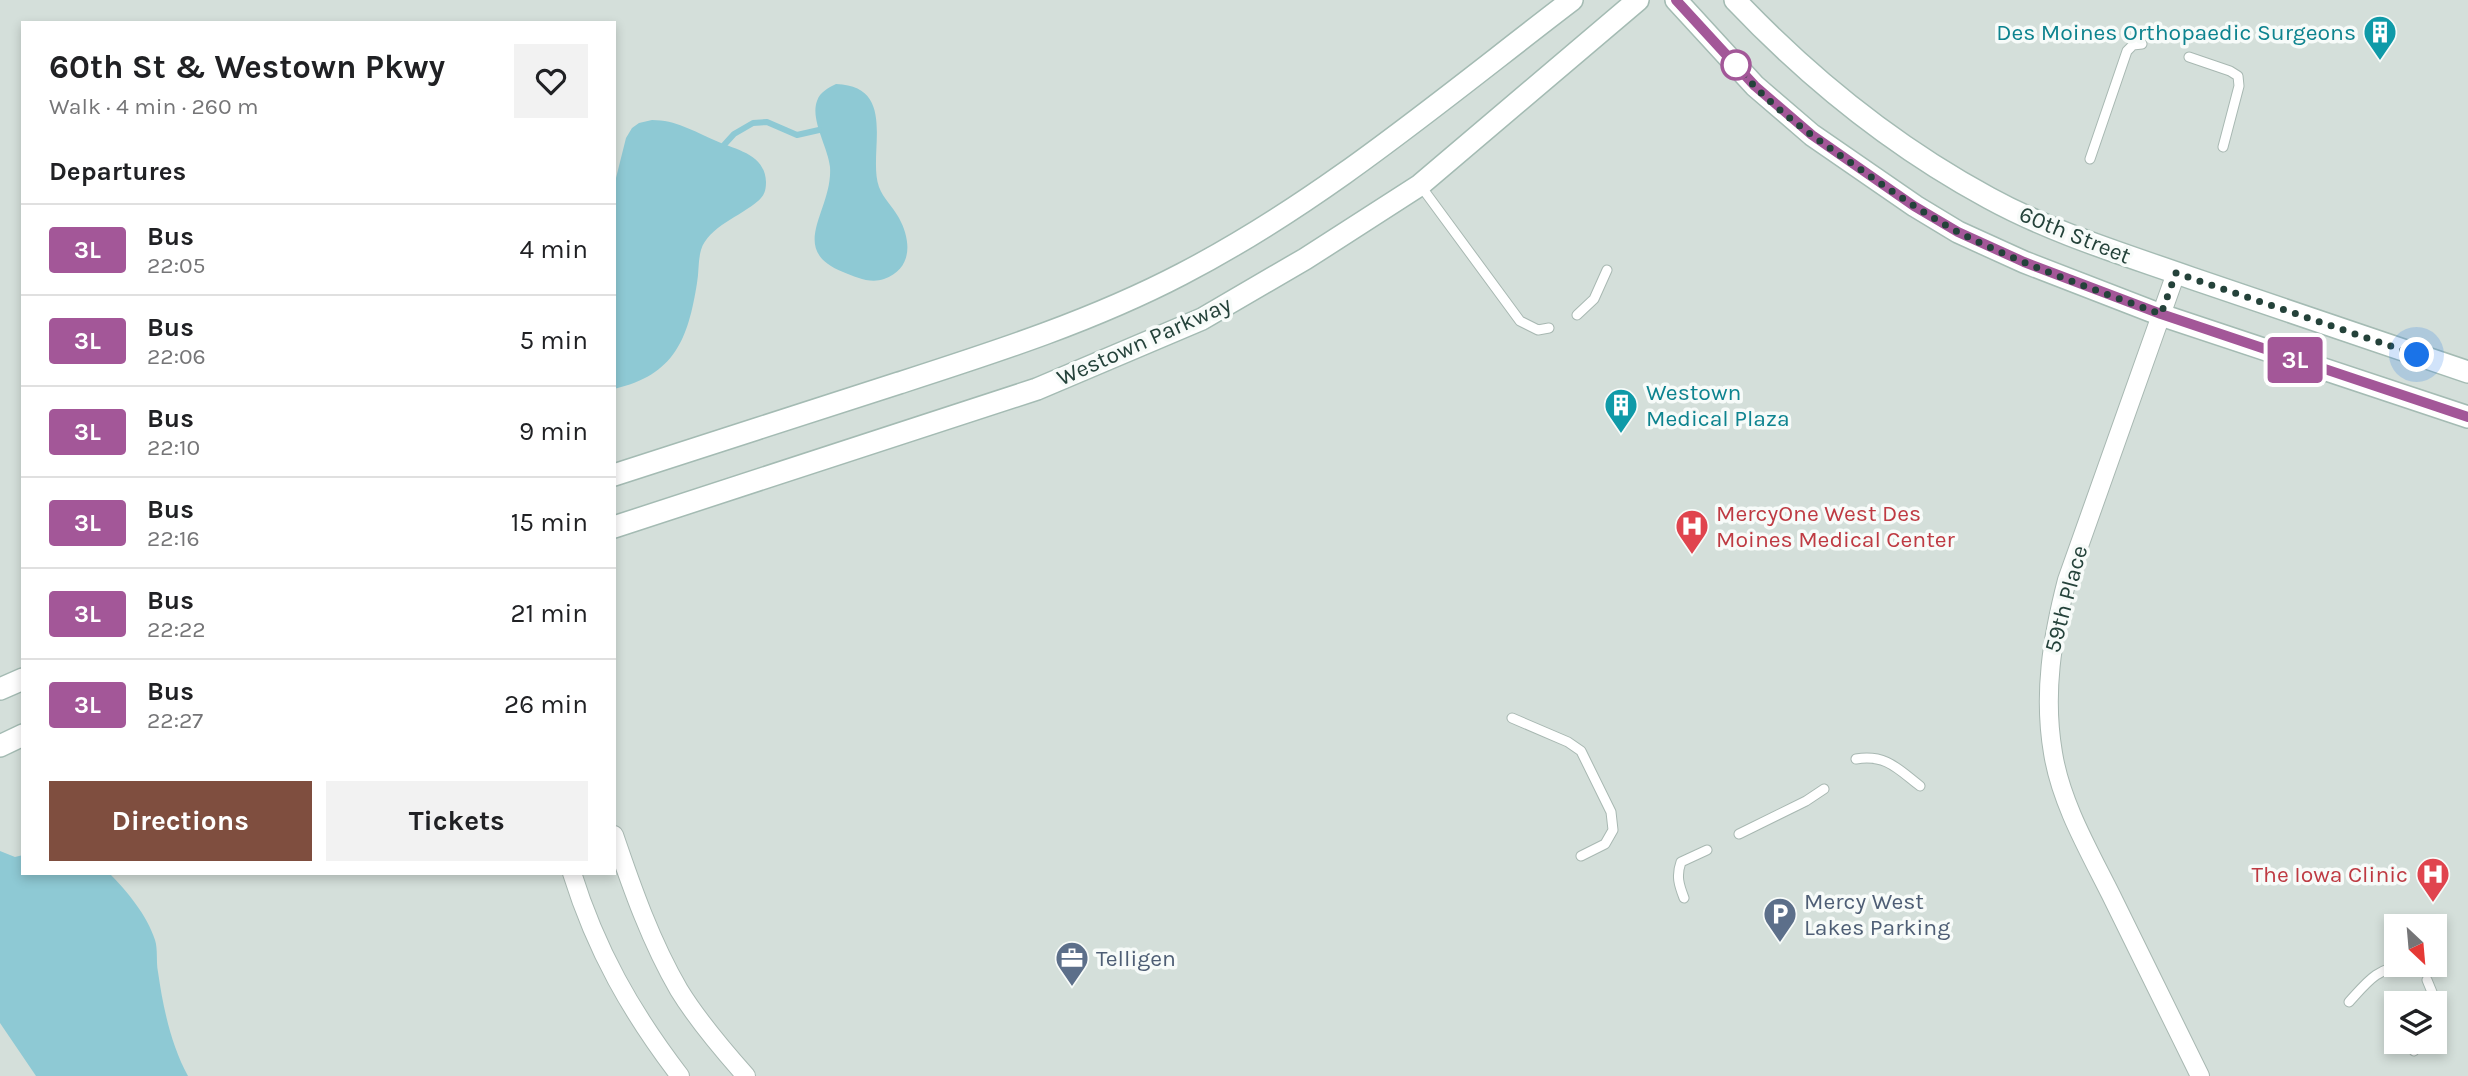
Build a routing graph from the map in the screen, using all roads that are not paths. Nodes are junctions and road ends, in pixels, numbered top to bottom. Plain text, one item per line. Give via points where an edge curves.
1 (1572, 0) edge
2 (1638, 0) edge
3 (1676, 0) edge
4 (1735, 0) edge
5 (2142, 44) dead end
6 (2189, 57) dead end
7 (2223, 147) dead end
8 (2090, 159) dead end
9 (1420, 185) junction
10 (1607, 270) dead end
11 (2176, 273) junction
12 (2161, 314) junction
13 (1577, 315) dead end
14 (1549, 328) dead end
15 (2468, 372) edge
16 (2468, 417) edge
17 (616, 473) edge
18 (616, 526) edge
19 (21, 680) edge
20 (0, 689) edge
21 (1512, 718) dead end
22 (21, 736) edge
23 (0, 746) edge
24 (1856, 760) dead end
25 (1920, 786) dead end
26 (1824, 789) dead end
27 (1739, 834) dead end
28 (616, 841) edge
29 (1707, 850) dead end
30 (1581, 856) dead end
31 (573, 875) edge
32 (1684, 898) dead end
33 (2384, 970) edge
34 (2427, 980) dead end
35 (2432, 991) edge
36 (2349, 1002) dead end
37 (680, 1076) edge
38 (746, 1076) edge
39 (2200, 1076) edge

1 - 17 street, Westown Parkway via 1324,188 1182,275 1004,349
2 - 9 street, Westown Parkway
3 - 12 street, 60th Street via 1755,86 1812,135 1914,206 2024,262
4 - 11 street, 60th Street via 1832,93 1940,170 2051,228
5 - 8 lane via 2127,51
6 - 7 lane via 2238,76
9 - 14 lane via 1520,321 1538,330
9 - 18 street, Westown Parkway via 1293,266 1167,335 1037,389
10 - 13 lane via 1594,299
11 - 12 street, 59th Place
11 - 15 street, 60th Street
12 - 16 street, 60th Street
12 - 39 street, 59th Place via 2067,580 2053,637 2048,714 2053,755 2080,832
19 - 20 street
21 - 30 lane via 1568,742 1586,760 1611,812 1613,830 1605,844
22 - 23 street
24 - 25 lane via 1884,760
26 - 27 lane
28 - 38 street via 646,924 680,990
29 - 32 lane via 1681,862 1678,883
31 - 37 street via 596,943
33 - 36 lane
34 - 35 lane

